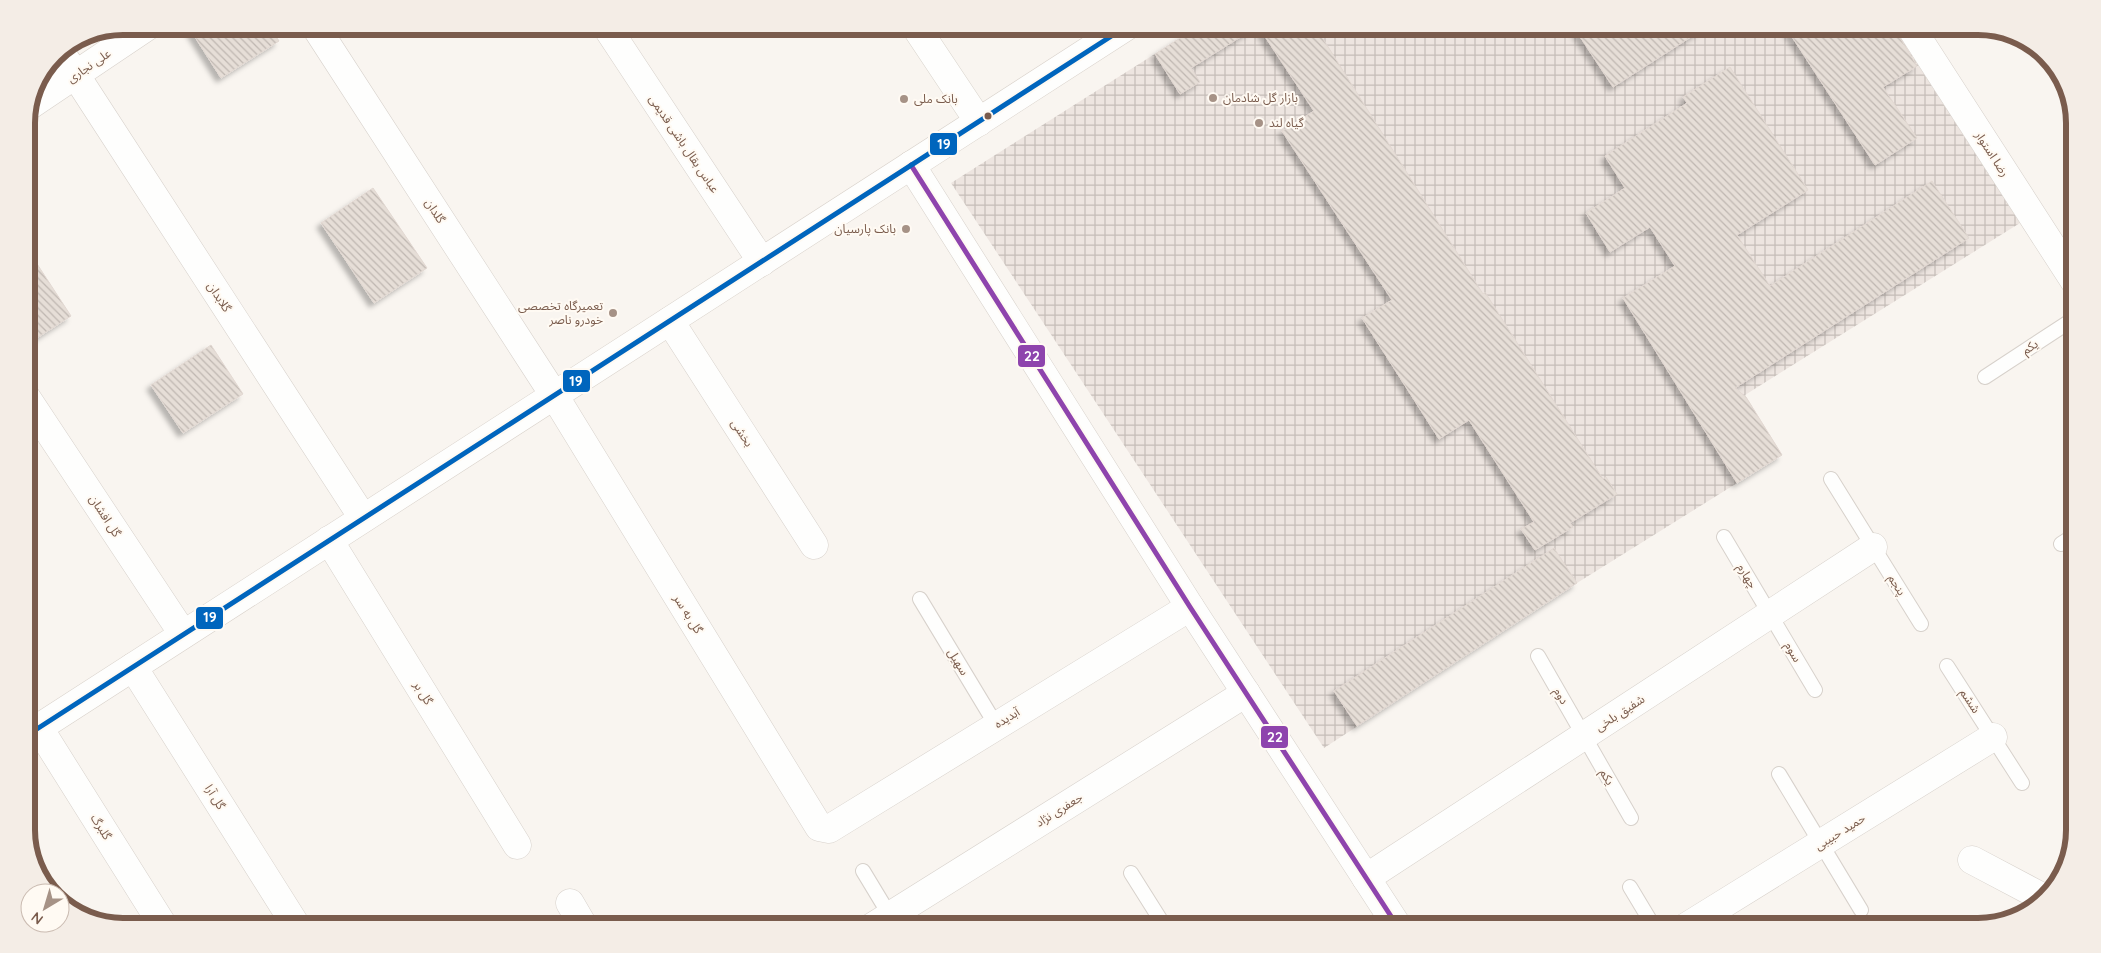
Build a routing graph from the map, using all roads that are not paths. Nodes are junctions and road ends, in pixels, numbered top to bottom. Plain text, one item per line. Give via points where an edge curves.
1 (135, 35) edge
2 (321, 35) edge
3 (612, 35) edge
4 (921, 35) edge
5 (1113, 35) edge
6 (1916, 35) edge
7 (64, 58) edge
8 (75, 75) junction
9 (38, 101) edge
10 (979, 122) junction
11 (911, 165) junction
12 (762, 262) junction
13 (2066, 268) edge
14 (670, 321) junction
15 (2066, 324) edge
16 (1985, 377) dead end
17 (554, 395) junction
18 (35, 411) edge
19 (1831, 479) dead end
20 (364, 518) junction
21 (1724, 537) dead end
22 (329, 540) junction
23 (2066, 541) edge
24 (2061, 544) dead end
25 (814, 545) dead end
26 (1873, 547) junction
27 (920, 599) dead end
28 (1190, 607) junction
29 (1770, 614) junction
30 (1920, 624) dead end
31 (183, 634) junction
32 (1538, 656) dead end
33 (1947, 666) dead end
34 (133, 667) junction
35 (1815, 690) dead end
36 (1246, 693) junction
37 (996, 725) junction
38 (35, 731) edge
39 (35, 735) edge
40 (1584, 736) junction
41 (1993, 737) junction
42 (1779, 774) dead end
43 (2022, 784) dead end
44 (1631, 818) dead end
45 (824, 830) joint
46 (1821, 844) junction
47 (517, 845) dead end
48 (1972, 860) dead end
49 (863, 871) dead end
50 (1131, 873) dead end
51 (1366, 878) junction
52 (1630, 887) dead end
53 (2037, 895) edge
54 (570, 903) dead end
55 (1861, 910) dead end
56 (158, 918) edge
57 (291, 918) edge
58 (579, 918) edge
59 (884, 918) edge
60 (894, 918) edge
61 (1159, 918) edge
62 (1392, 918) edge
63 (1649, 918) edge
64 (1701, 918) edge

1 - 8 street, علی نجاری
2 - 17 street, گلدان
3 - 12 street, عباس بقال باشی قدیمی
4 - 10 street
5 - 10 street
6 - 13 street, رضا استوار
7 - 8 street, گلابدان
8 - 9 street, علی نجاری
8 - 20 street, گلابدان
10 - 11 street
11 - 12 street
11 - 28 street
12 - 14 street
14 - 17 street
14 - 25 street, بخشی
15 - 16 lane, یکم
17 - 20 street
17 - 45 street, گل به سر via 819,828
18 - 31 street, گل افشان
19 - 26 lane
20 - 22 street
21 - 29 lane, چهارم
22 - 31 street
22 - 47 street, گل بر
23 - 24 lane
26 - 29 street, شفیق بلخی
26 - 30 lane, پنجم
27 - 37 lane, سهیل
28 - 36 street
28 - 37 street, آبدیده
29 - 35 lane, سوم
29 - 40 street, شفیق بلخی
31 - 34 street
32 - 40 lane, دوم
33 - 41 lane, ششم
34 - 38 street
34 - 57 street, گل آرا
36 - 51 street
36 - 60 street, جعفری نژاد
37 - 45 street, آبدیده
39 - 56 street, گلبرگ
40 - 44 lane, یکم
40 - 51 street, شفیق بلخی
41 - 43 lane
41 - 46 street, حمید حبیبی
42 - 46 lane
46 - 55 lane
46 - 64 street, حمید حبیبی
48 - 53 street
49 - 59 lane
50 - 61 lane
51 - 62 street
52 - 63 lane
54 - 58 street

